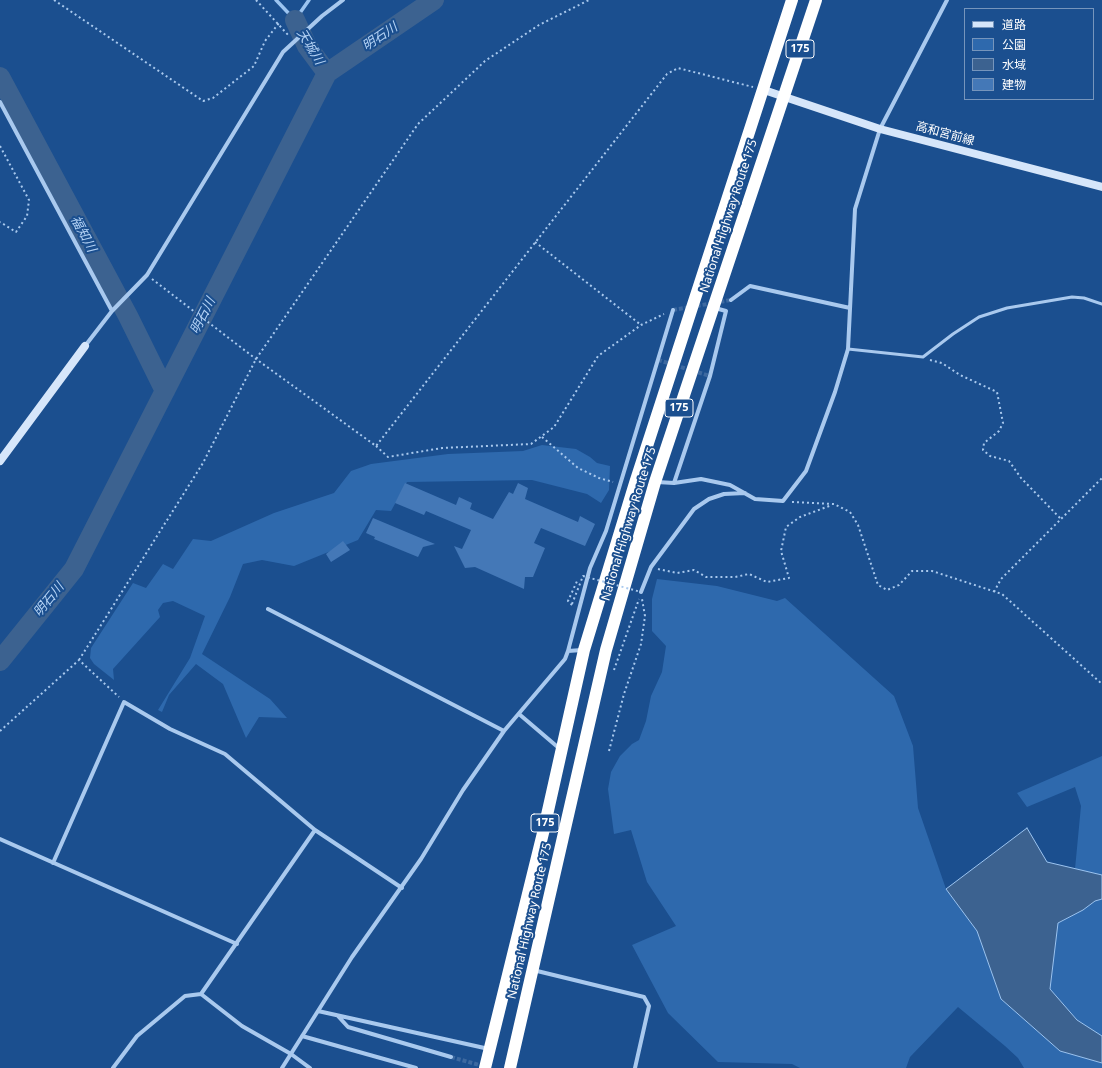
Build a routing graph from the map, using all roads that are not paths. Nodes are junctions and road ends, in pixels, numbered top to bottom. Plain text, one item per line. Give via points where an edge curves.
1 (343, 0) edge
2 (792, 0) edge
3 (816, 0) edge
4 (947, 0) edge
5 (764, 90) junction
6 (784, 97) junction
7 (0, 102) edge
8 (880, 129) junction
9 (1102, 187) edge
10 (730, 300) tunnel mouth
11 (1102, 304) edge
12 (713, 308) junction
13 (850, 308) junction
14 (112, 310) junction
15 (673, 310) road end
16 (85, 346) joint
17 (848, 349) junction
18 (0, 461) edge
19 (655, 482) junction
20 (674, 483) junction
21 (745, 493) junction
22 (641, 592) road end
23 (268, 609) dead end
24 (584, 650) junction
25 (568, 651) junction
26 (519, 714) junction
27 (504, 731) junction
28 (561, 750) junction
29 (315, 830) junction
30 (0, 839) edge
31 (53, 863) junction
32 (402, 888) junction
33 (237, 944) junction
34 (532, 970) junction
35 (201, 994) junction
36 (318, 1011) junction
37 (338, 1016) junction
38 (302, 1036) junction
39 (490, 1049) junction
40 (291, 1054) junction
41 (451, 1057) tunnel mouth
42 (113, 1068) edge
43 (282, 1068) edge
44 (310, 1068) edge
45 (416, 1068) edge
46 (485, 1068) edge
47 (510, 1068) edge
48 (635, 1068) edge

1 - 14 street via 283,52 147,275
2 - 5 highway, National Highway Route 175 / 175
3 - 6 highway, National Highway Route 175 / 175
4 - 8 street
5 - 6 street, 高和宮前線
5 - 24 highway, National Highway Route 175 / 175 via 635,483
6 - 8 street, 高和宮前線
6 - 12 highway, National Highway Route 175 / 175
7 - 14 street
8 - 9 street, 高和宮前線
8 - 13 street via 855,209
10 - 13 street via 750,286
11 - 17 lane via 1072,297 1007,308 979,317 924,357
12 - 19 highway, National Highway Route 175 / 175
12 - 20 street via 726,311 710,376
13 - 17 street
14 - 16 street
15 - 25 street via 606,531 590,568
16 - 18 street
17 - 21 street via 806,471 783,501 755,499
19 - 20 street
19 - 34 highway, National Highway Route 175 / 175 via 606,650
20 - 21 street via 701,479 730,485
21 - 22 street via 724,494 709,499 694,509 651,567
23 - 27 street
24 - 25 street
24 - 28 highway, National Highway Route 175 / 175
25 - 26 street via 565,659
26 - 27 street
26 - 28 street
27 - 32 street via 463,790
28 - 39 highway, National Highway Route 175 / 175
29 - 31 street via 225,754 170,729 124,702
29 - 32 street
29 - 33 street
30 - 31 street
31 - 33 street
32 - 36 street via 352,957
33 - 35 street
34 - 47 highway, National Highway Route 175 / 175
34 - 48 street via 644,997 649,1006
35 - 40 street via 242,1026
35 - 42 street via 185,996 137,1036
36 - 37 street
36 - 38 street
37 - 39 street
37 - 41 street via 348,1028
38 - 40 street
38 - 45 street
39 - 46 highway, National Highway Route 175 / 175
40 - 43 street
40 - 44 street

